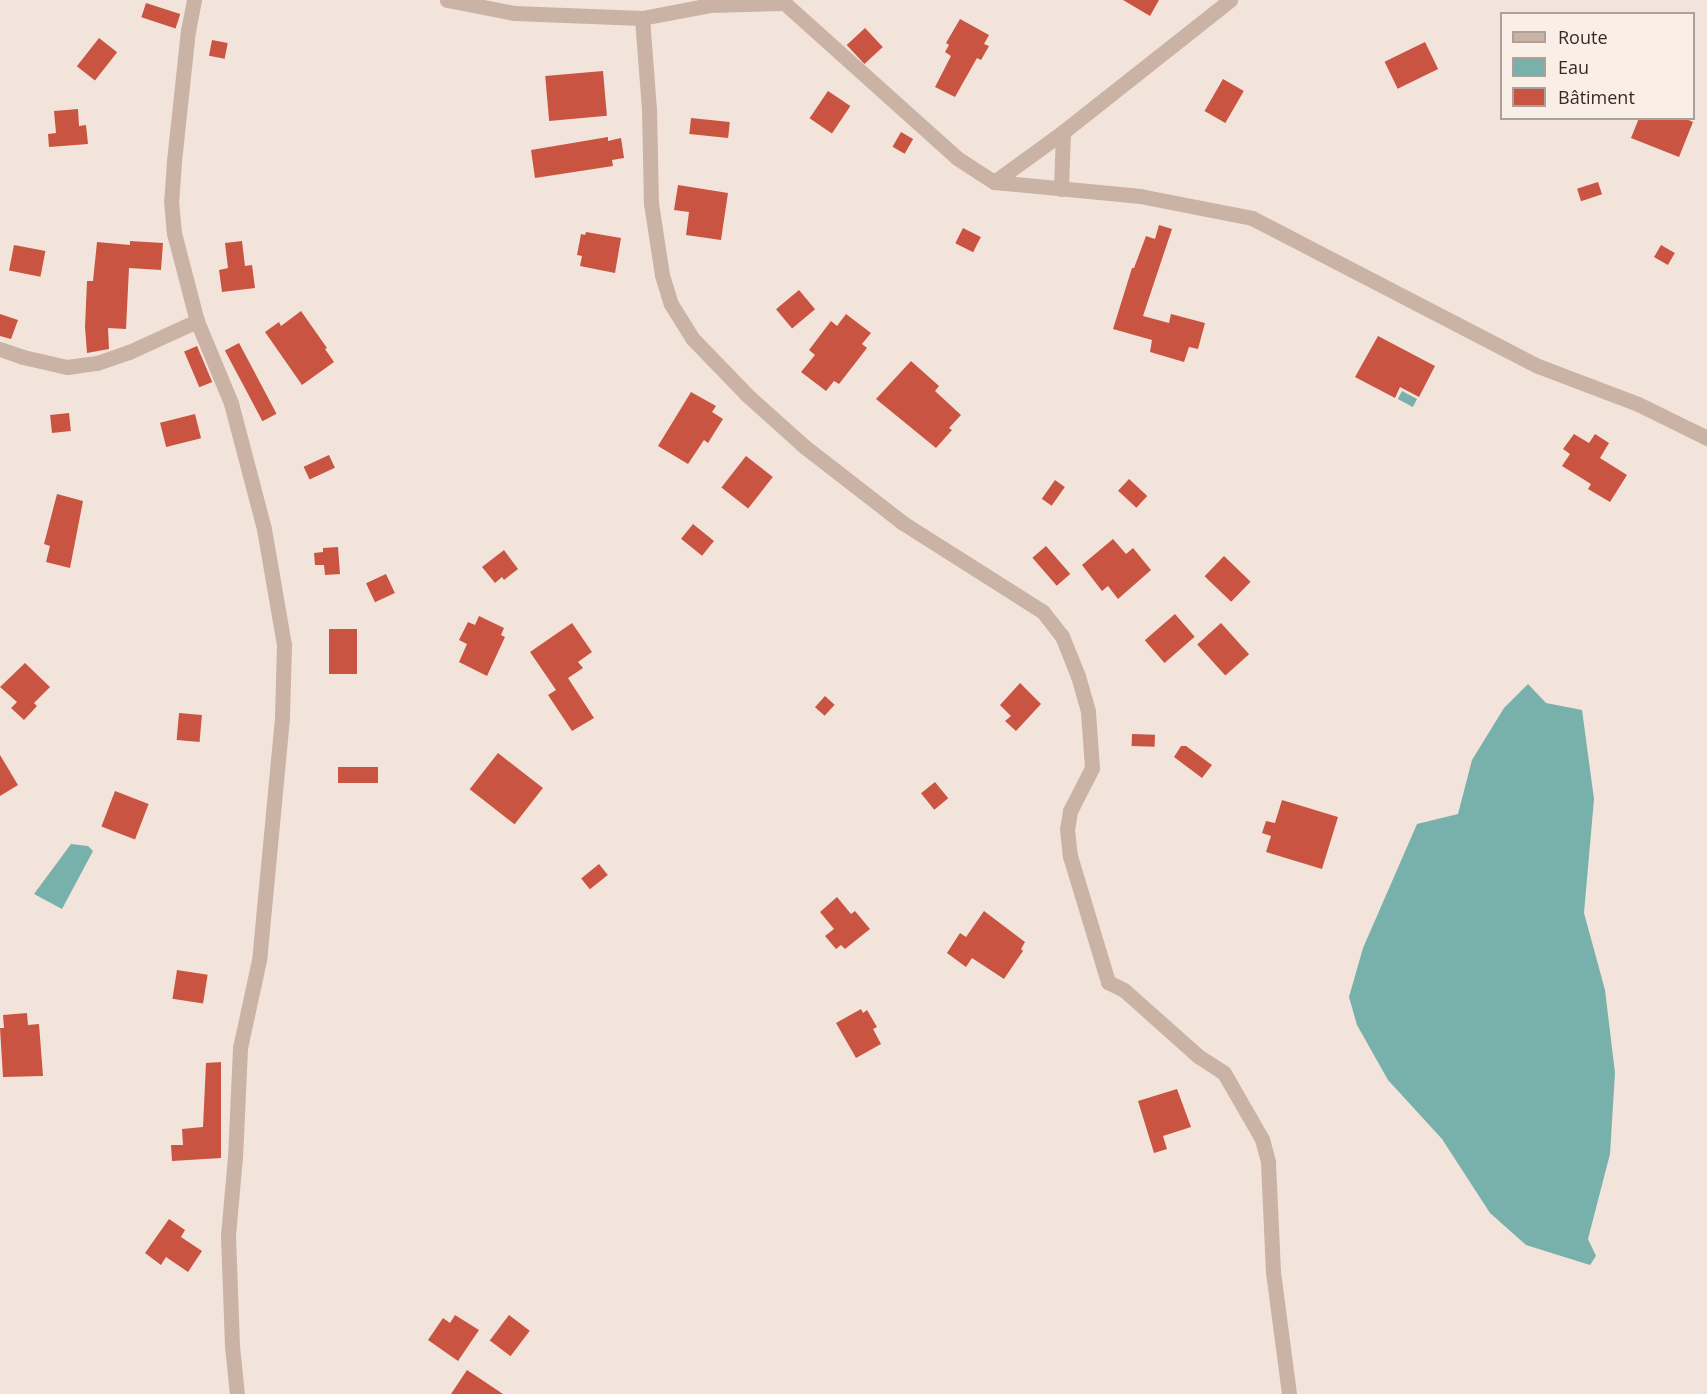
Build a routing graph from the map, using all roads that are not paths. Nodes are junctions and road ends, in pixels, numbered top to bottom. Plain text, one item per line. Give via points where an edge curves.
1 (194, 0) edge
2 (447, 0) edge
3 (1230, 0) edge
4 (781, 2) edge
5 (713, 3) edge
6 (642, 18) junction
7 (1063, 132) junction
8 (994, 182) junction
9 (1061, 189) junction
10 (197, 321) junction
11 (0, 350) edge
12 (1707, 438) edge
13 (237, 1394) edge
14 (1289, 1394) edge

1 - 10 street via 171,200 179,258
2 - 6 street via 514,13
3 - 7 street
4 - 5 street
4 - 8 street via 957,158
5 - 6 street
6 - 14 street via 651,203 662,275 671,304 692,338 805,447 903,523 1043,612 1062,636 1088,712 1092,768 1070,812 1070,856 1104,971 1108,982 1124,990 1198,1056 1224,1073 1262,1139 1268,1162 1274,1272
7 - 8 street
7 - 9 street
8 - 9 street
9 - 12 street via 1140,196 1252,218 1538,366 1638,404
10 - 11 street via 97,363 67,367
10 - 13 street via 231,403 264,529 284,645 282,718 259,960 240,1048 228,1236

